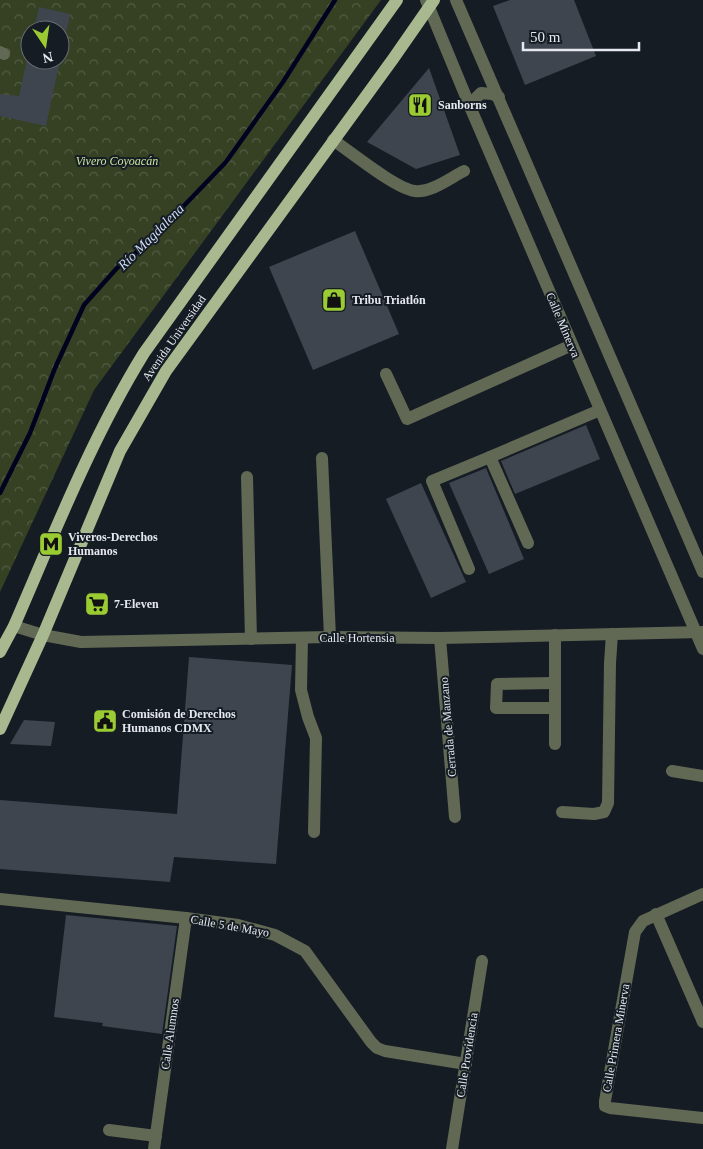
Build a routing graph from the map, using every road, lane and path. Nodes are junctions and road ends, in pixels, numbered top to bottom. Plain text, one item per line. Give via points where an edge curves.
1 (397, 0) edge
2 (456, 0) edge
3 (430, 3) edge
4 (499, 97) junction
5 (471, 109) junction
6 (333, 140) junction
7 (464, 171) dead end
8 (572, 345) junction
9 (386, 374) dead end
10 (600, 410) junction
11 (490, 457) junction
12 (322, 458) dead end
13 (247, 478) dead end
14 (528, 543) dead end
15 (469, 569) dead end
16 (703, 572) edge
17 (14, 626) junction
18 (699, 632) edge
19 (612, 634) junction
20 (43, 635) junction
21 (555, 635) junction
22 (330, 637) junction
23 (251, 638) junction
24 (302, 638) junction
25 (440, 638) junction
26 (703, 649) edge
27 (0, 652) edge
28 (555, 683) junction
29 (555, 708) junction
30 (0, 729) edge
31 (555, 744) dead end
32 (672, 772) dead end
33 (703, 776) edge
34 (562, 812) dead end
35 (455, 816) dead end
36 (314, 832) dead end
37 (703, 894) edge
38 (0, 899) edge
39 (656, 914) junction
40 (186, 918) junction
41 (482, 961) dead end
42 (703, 1022) edge
43 (466, 1064) junction
44 (703, 1118) edge
45 (109, 1130) dead end
46 (156, 1136) junction
47 (154, 1149) edge
48 (452, 1149) edge

1 - 17 main road, Avenida Universidad via 144,353 120,392
2 - 4 street
3 - 5 street, Calle Minerva
3 - 6 main road, Avenida Universidad
4 - 5 street via 481,93 473,101
4 - 16 street
5 - 8 street, Calle Minerva
6 - 7 street via 399,186 416,191 431,188
6 - 20 main road, Avenida Universidad via 166,371 146,404 120,451
8 - 9 street via 407,419
8 - 10 street, Calle Minerva
10 - 11 street
10 - 18 street, Calle Minerva
11 - 14 street
11 - 15 street via 432,481
12 - 22 street
13 - 23 street
17 - 20 street, Calle Hortensia
17 - 27 main road, Avenida Universidad
18 - 19 street, Calle Hortensia
18 - 26 street, Calle Minerva
19 - 21 street, Calle Hortensia
19 - 34 street via 608,803 604,812 594,814
20 - 23 street, Calle Hortensia via 81,642
20 - 30 main road, Avenida Universidad
21 - 25 street, Calle Hortensia
21 - 28 street
22 - 24 street, Calle Hortensia
22 - 25 street, Calle Hortensia
23 - 24 street, Calle Hortensia
24 - 36 street via 302,690 316,738
25 - 35 street, Cerrada de Manzano
28 - 29 street
28 - 29 street via 497,684 496,708
29 - 31 street
32 - 33 street
37 - 39 street, Calle Primera Minerva
38 - 40 street, Calle 5 de Mayo
39 - 42 street
39 - 44 street, Calle Primera Minerva via 643,921 635,932 605,1106
40 - 43 street, Calle 5 de Mayo via 275,934 305,951 377,1048
40 - 46 street, Calle Alumnos
41 - 43 street, Calle Providencia
43 - 48 street, Calle Providencia
45 - 46 street
46 - 47 street, Calle Alumnos

